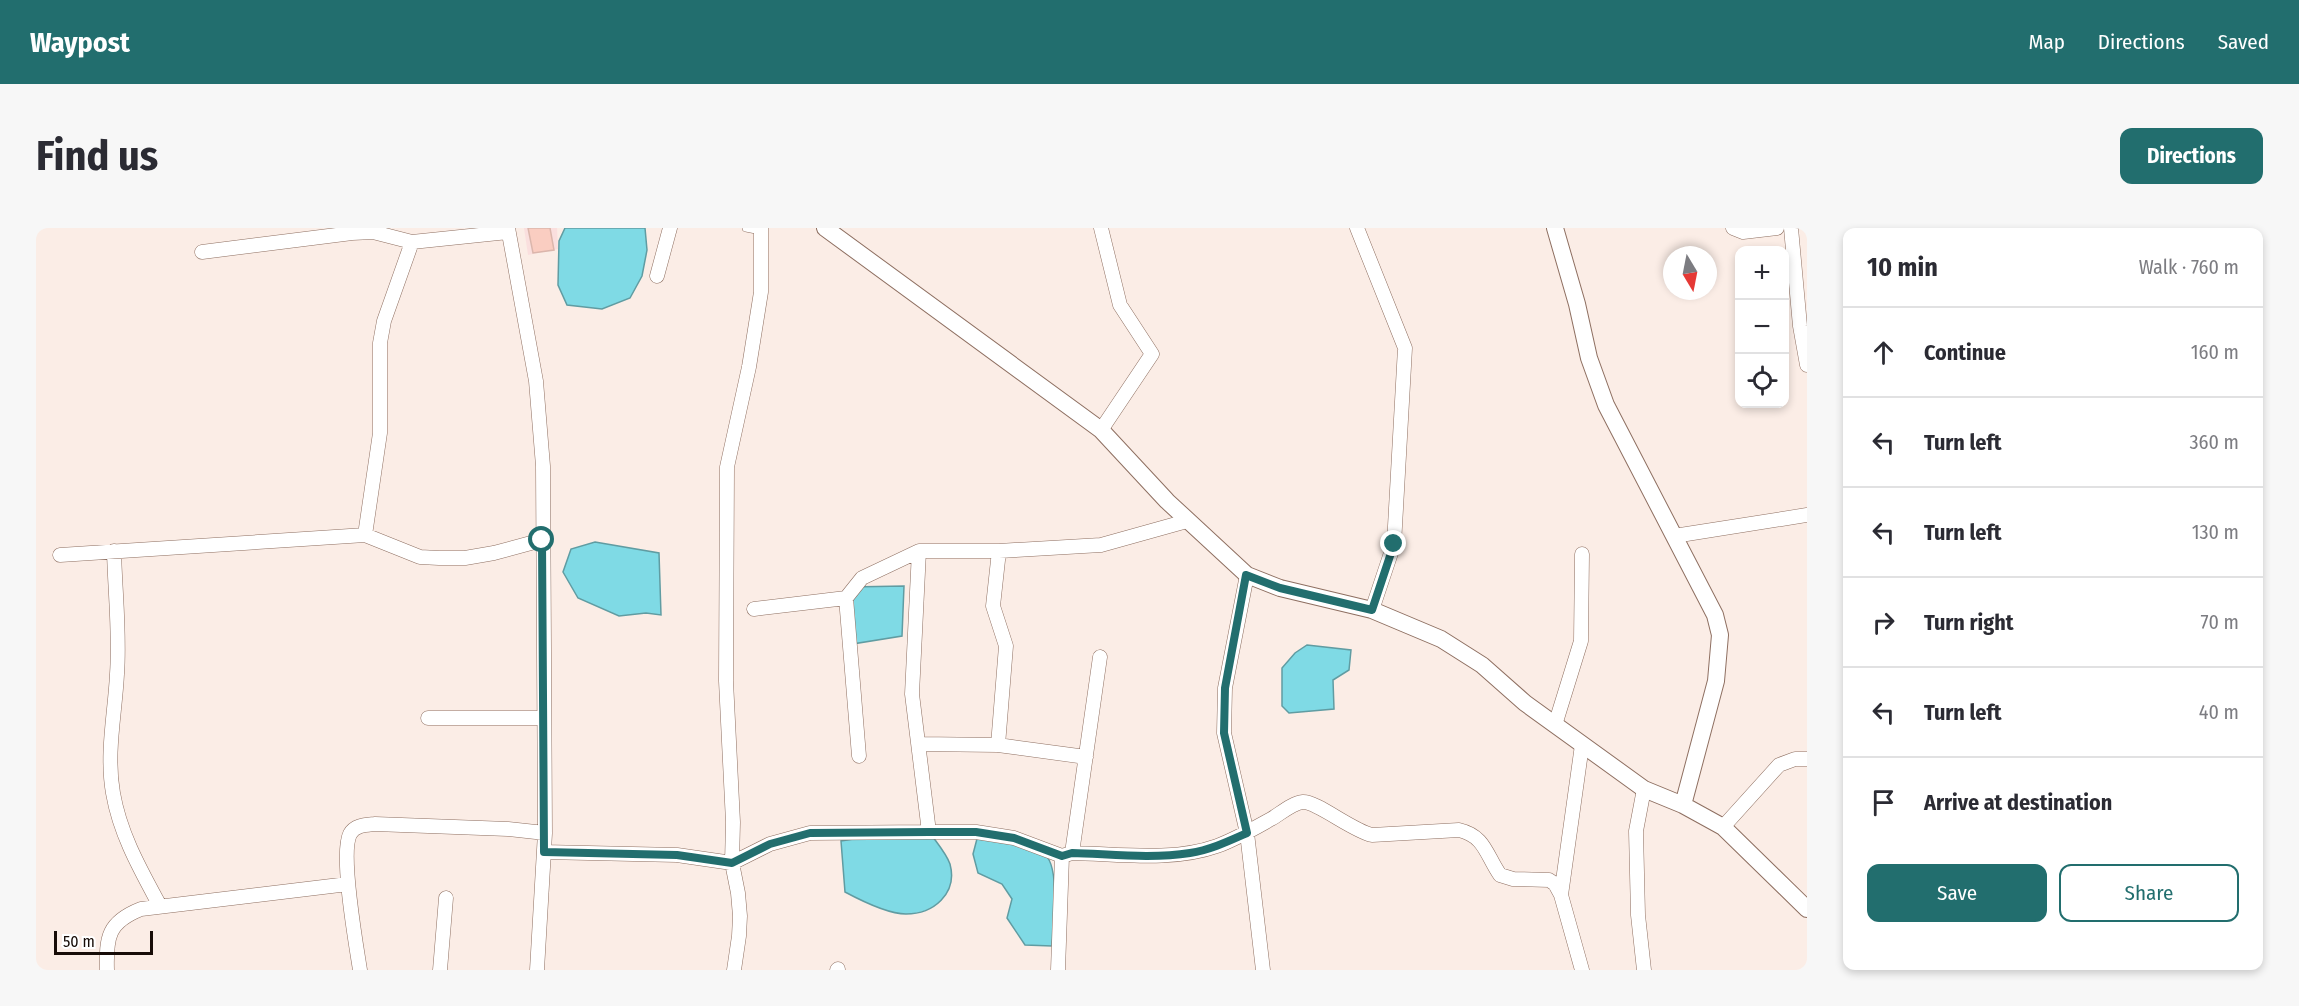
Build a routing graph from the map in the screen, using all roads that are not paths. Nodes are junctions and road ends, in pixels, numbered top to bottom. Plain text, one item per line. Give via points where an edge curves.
1 (670, 228) edge
2 (746, 228) edge
3 (825, 228) edge
4 (1101, 228) edge
5 (1356, 228) edge
6 (1555, 228) edge
7 (1733, 228) edge
8 (1778, 228) edge
9 (1791, 228) edge
10 (761, 229) edge
11 (508, 230) edge
12 (412, 242) junction
13 (202, 252) dead end
14 (657, 276) dead end
15 (1807, 365) edge
16 (1101, 430) junction
17 (1807, 515) edge
18 (1187, 521) junction
19 (365, 535) junction
20 (1674, 536) junction
21 (542, 540) junction
22 (114, 551) junction
23 (919, 551) junction
24 (999, 551) junction
25 (1582, 554) dead end
26 (60, 555) dead end
27 (1246, 575) junction
28 (846, 597) junction
29 (754, 609) dead end
30 (1372, 610) junction
31 (1100, 657) dead end
32 (428, 718) dead end
33 (543, 718) junction
34 (1555, 725) junction
35 (919, 744) junction
36 (998, 745) junction
37 (1582, 745) junction
38 (859, 756) dead end
39 (1086, 757) junction
40 (1807, 759) edge
41 (1644, 789) junction
42 (1683, 805) junction
43 (1723, 827) junction
44 (929, 832) junction
45 (545, 833) junction
46 (1247, 833) junction
47 (544, 852) junction
48 (1067, 855) junction
49 (732, 863) junction
50 (348, 884) junction
51 (1561, 895) junction
52 (447, 898) dead end
53 (160, 906) junction
54 (1807, 909) edge
55 (107, 970) edge
56 (360, 970) edge
57 (440, 970) edge
58 (537, 970) edge
59 (734, 970) edge
60 (1058, 970) edge
61 (1263, 970) edge
62 (1582, 970) edge
63 (1644, 970) edge

1 - 14 street
2 - 10 lane
3 - 16 street
4 - 16 street via 1120,305 1152,354
5 - 30 street via 1405,348 1394,544
6 - 20 street via 1589,358 1606,405
7 - 8 street via 1743,232
9 - 15 street
10 - 49 street via 761,292 727,467 726,681
11 - 12 street
11 - 21 street via 536,381 543,466
12 - 13 street via 374,232
12 - 19 street via 384,321 380,433
16 - 18 street
17 - 20 street
18 - 24 street via 1101,545
18 - 27 street
19 - 21 street via 420,557 439,558 494,553
19 - 22 street
20 - 42 street via 1715,615 1720,635 1716,681
21 - 33 street
22 - 26 street
22 - 53 street via 117,652 110,748 113,794 133,858
23 - 24 street
23 - 28 street via 862,578
23 - 35 street via 912,694
24 - 36 street via 993,606 1006,646
25 - 34 street via 1581,642
27 - 30 street via 1280,588
27 - 46 street via 1225,688 1224,733
28 - 29 street
28 - 38 street
30 - 34 street via 1441,639 1482,665
31 - 39 street
32 - 33 street
33 - 45 street
34 - 37 street
35 - 36 street
35 - 44 street
36 - 39 street
37 - 41 street
37 - 51 street
39 - 48 street
40 - 43 street via 1779,765
41 - 42 street
41 - 63 street via 1636,831
42 - 43 street
43 - 54 street
44 - 48 street via 976,832 1014,838
44 - 49 street via 810,833 770,844
45 - 47 street
45 - 50 street via 362,826 354,830 347,843
46 - 48 street via 1191,853
46 - 51 street via 1303,802 1372,835 1459,830 1479,840 1500,875 1549,880
46 - 61 street
47 - 49 street via 677,855
47 - 58 street
48 - 60 street via 1057,944
49 - 59 street via 740,916
50 - 53 street
50 - 56 street
51 - 62 street
52 - 57 street
53 - 55 street via 127,914 114,925 108,938

